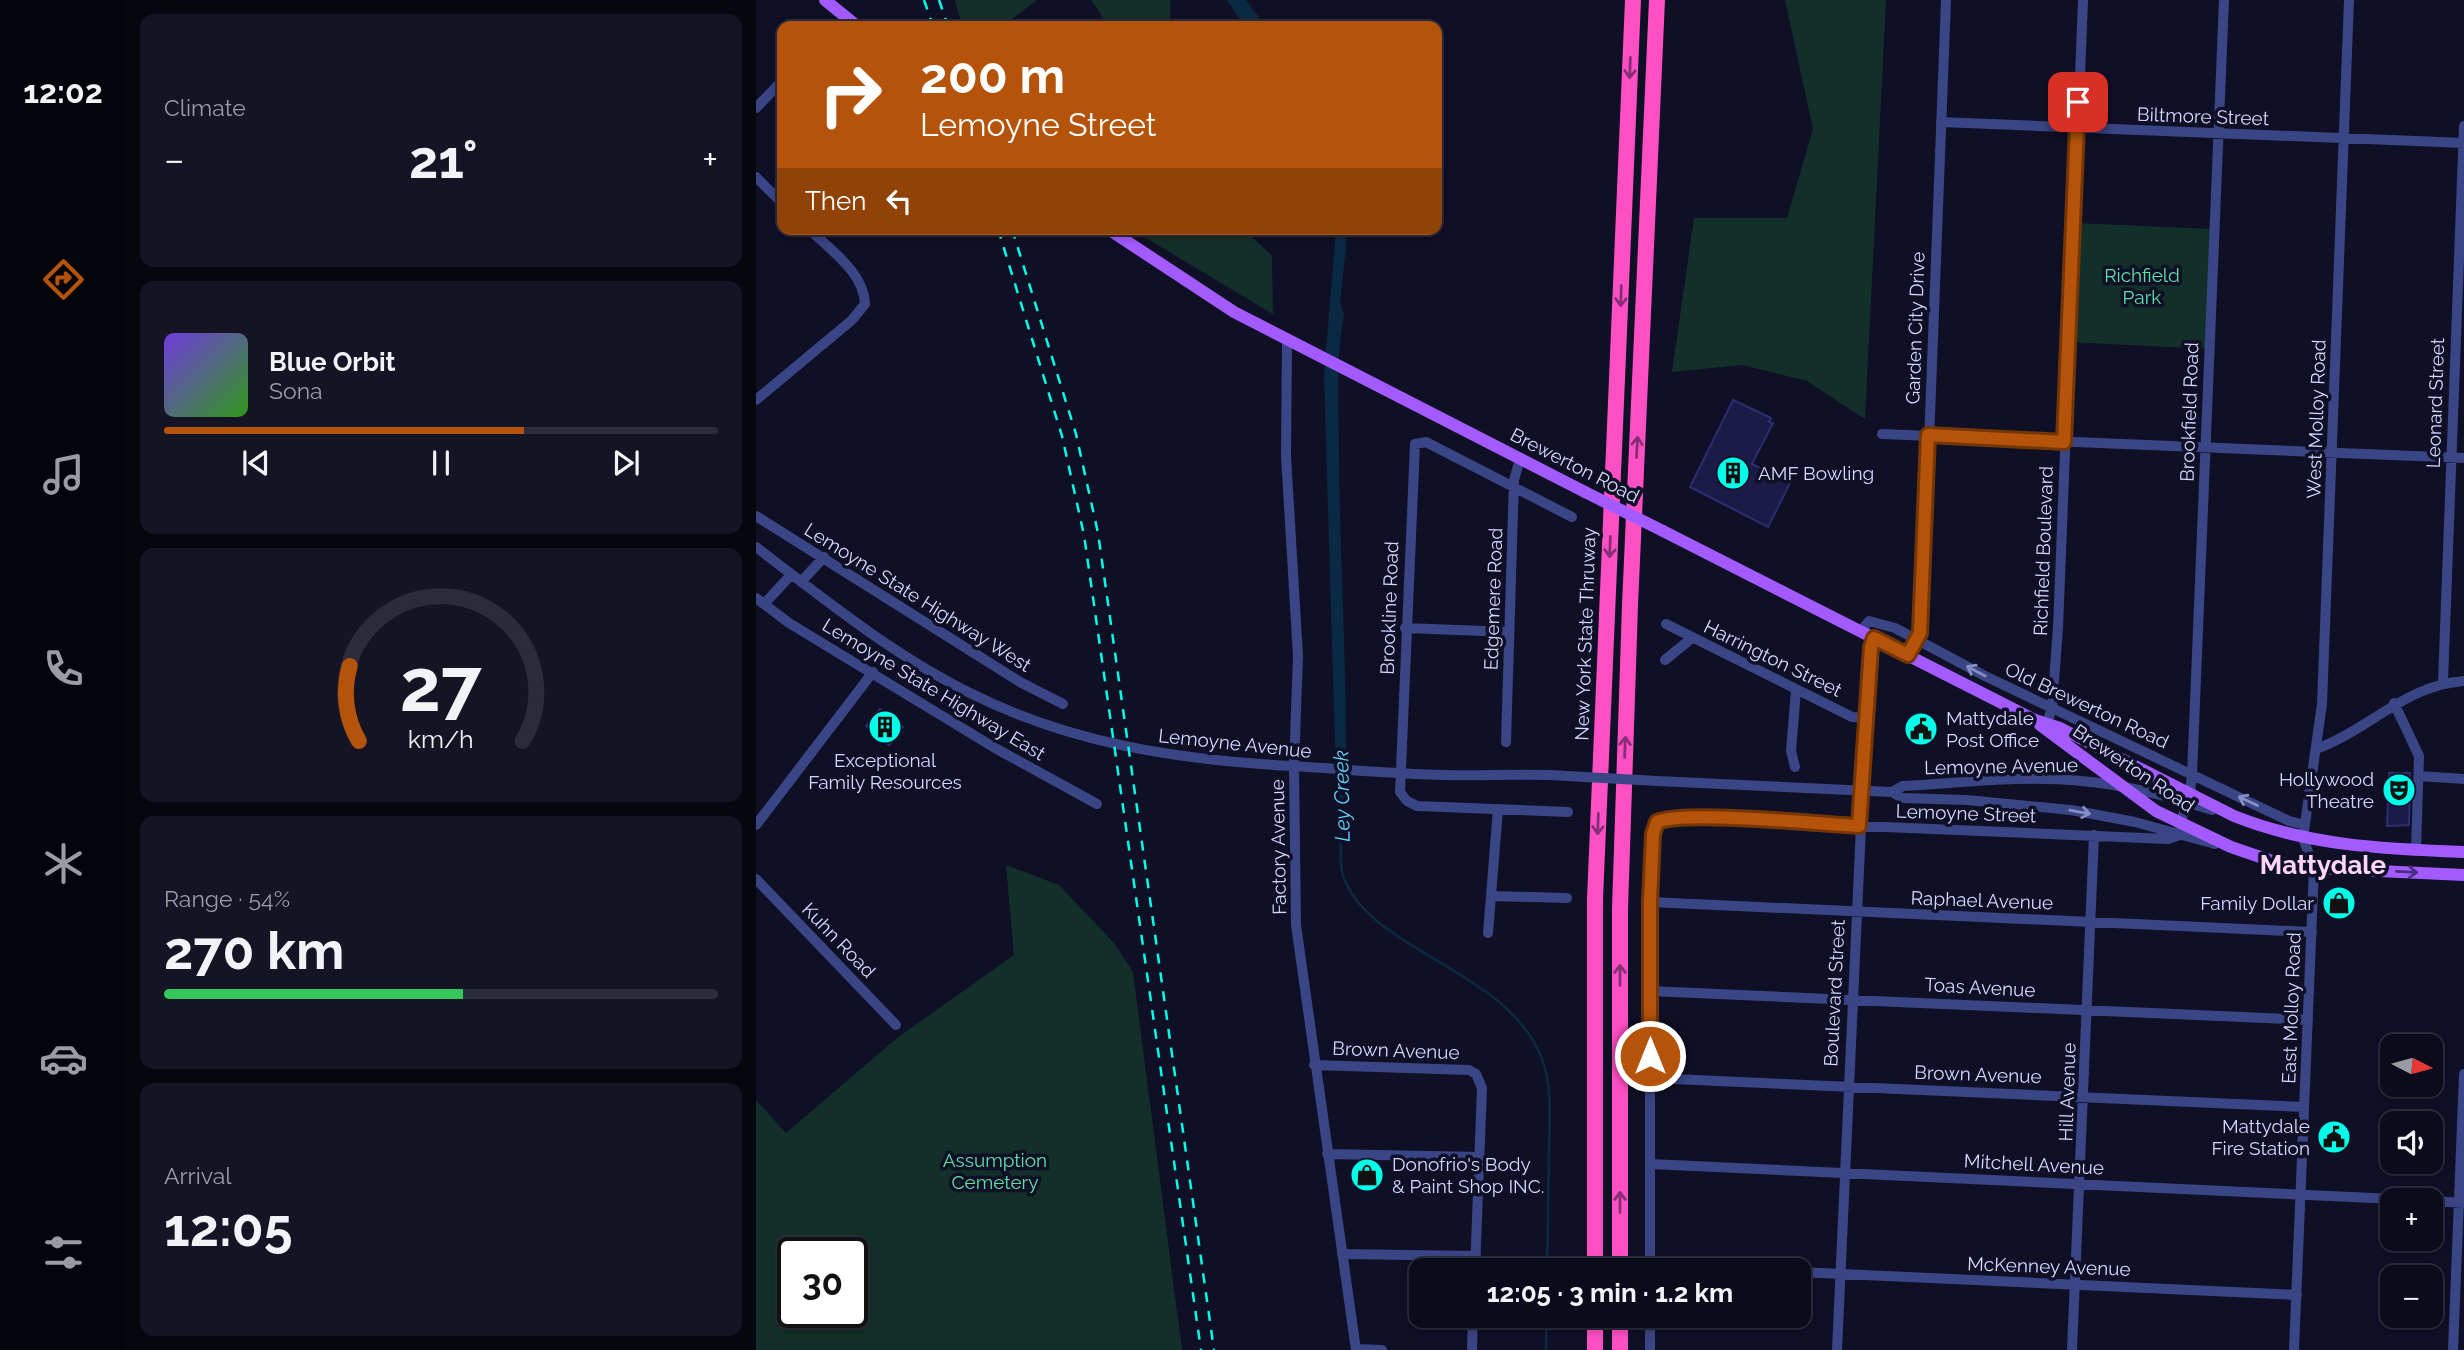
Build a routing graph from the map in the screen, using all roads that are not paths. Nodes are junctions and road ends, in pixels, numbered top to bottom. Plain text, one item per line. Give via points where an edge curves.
1 (825, 0) edge
2 (1633, 0) edge
3 (1657, 0) edge
4 (1946, 0) edge
5 (2082, 0) edge
6 (2224, 0) edge
7 (2349, 0) edge
8 (845, 21) edge
9 (777, 86) edge
10 (756, 108) edge
11 (1941, 122) junction
12 (2464, 126) edge
13 (2077, 129) junction
14 (2217, 133) junction
15 (2344, 138) junction
16 (2464, 144) edge
17 (756, 177) edge
18 (777, 198) edge
19 (815, 235) edge
20 (1117, 235) edge
21 (1287, 340) junction
22 (756, 400) edge
23 (1882, 435) dead end
24 (1928, 435) junction
25 (2064, 442) junction
26 (2205, 447) junction
27 (2332, 453) junction
28 (2451, 458) junction
29 (2464, 458) edge
30 (1520, 459) junction
31 (1514, 487) junction
32 (756, 516) edge
33 (1572, 517) dead end
34 (756, 547) edge
35 (824, 557) junction
36 (791, 575) junction
37 (801, 582) junction
38 (760, 601) edge
39 (1666, 624) dead end
40 (1405, 628) junction
41 (1861, 631) junction
42 (1509, 632) junction
43 (1692, 638) junction
44 (1874, 638) junction
45 (1917, 640) junction
46 (1908, 655) junction
47 (1665, 660) dead end
48 (873, 672) junction
49 (2464, 681) edge
50 (2443, 682) junction
51 (1796, 690) junction
52 (1063, 704) dead end
53 (2394, 704) junction
54 (2052, 707) junction
55 (1866, 718) junction
56 (2041, 722) junction
57 (1506, 741) dead end
58 (2316, 749) junction
59 (1294, 766) junction
60 (1795, 767) dead end
61 (1399, 773) junction
62 (2192, 775) junction
63 (2419, 776) junction
64 (2464, 779) edge
65 (2119, 785) junction
66 (1861, 792) junction
67 (1892, 792) junction
68 (2189, 798) junction
69 (1097, 804) dead end
70 (1498, 808) junction
71 (1568, 812) dead end
72 (756, 825) edge
73 (1859, 826) junction
74 (2180, 829) junction
75 (2304, 832) junction
76 (2094, 835) junction
77 (2416, 850) junction
78 (2464, 852) edge
79 (2314, 868) junction
80 (2464, 875) edge
81 (756, 879) edge
82 (1491, 896) junction
83 (1567, 898) dead end
84 (1650, 902) junction
85 (1855, 912) junction
86 (2091, 922) junction
87 (2312, 932) junction
88 (1488, 933) dead end
89 (1650, 991) junction
90 (1851, 999) junction
91 (2088, 1009) junction
92 (2308, 1020) junction
93 (896, 1025) dead end
94 (1314, 1065) junction
95 (2464, 1074) edge
96 (1650, 1078) junction
97 (1847, 1086) junction
98 (2084, 1096) junction
99 (2305, 1107) junction
100 (1327, 1154) junction
101 (1479, 1157) junction
102 (1650, 1164) junction
103 (1844, 1172) junction
104 (2080, 1183) junction
105 (2301, 1194) junction
106 (2380, 1198) edge
107 (2443, 1202) edge
108 (2462, 1203) edge
109 (1342, 1255) junction
110 (1476, 1256) joint
111 (1595, 1258) edge
112 (1620, 1258) edge
113 (1650, 1258) edge
114 (1811, 1273) edge
115 (1840, 1274) junction
116 (2075, 1285) junction
117 (2297, 1295) junction
118 (1473, 1328) edge
119 (1595, 1328) edge
120 (1620, 1328) edge
121 (1650, 1328) edge
122 (1356, 1350) edge
123 (1382, 1350) edge
124 (1472, 1350) edge
125 (1595, 1350) edge
126 (1620, 1350) edge
127 (1650, 1350) edge
128 (1838, 1350) edge
129 (2072, 1350) edge
130 (2294, 1350) edge
131 (2453, 1350) edge

1 - 8 main road
2 -> 111 highway, New York State Thruway via 1595,899
112 -> 3 highway via 1621,896
4 - 11 street, Garden City Drive
5 - 13 street, Richfield Boulevard
6 - 14 street, Brookfield Road
7 - 15 street, West Molloy Road
9 - 10 street
11 - 13 street, Biltmore Street
11 - 24 street, Garden City Drive
12 - 16 street, Leonard Street
13 - 14 street, Biltmore Street
13 - 25 street, Richfield Boulevard
14 - 15 street, Biltmore Street
14 - 26 street, Brookfield Road
15 - 16 street, Biltmore Street
15 - 27 street, West Molloy Road
16 - 28 street, Leonard Street
17 - 18 street
19 - 22 street via 862,286 865,304
20 - 21 main road, Brewerton Road via 1223,305
21 - 30 main road, Brewerton Road
21 - 59 street, Factory Avenue via 1286,456 1297,608
23 - 24 street
24 - 25 street
24 - 45 street, Garden City Drive via 1922,624
25 - 26 street
25 - 54 street, Richfield Boulevard
26 - 27 street
26 - 62 street, Brookfield Road
27 - 28 street
27 - 58 street, West Molloy Road via 2322,704
28 - 29 street
28 - 50 street, Leonard Street
30 - 31 street, Edgemere Road
30 - 41 main road, Brewerton Road, bridge
31 - 33 street
31 - 40 street, Brookline Road via 1426,442 1415,444
31 - 42 street, Edgemere Road
32 - 35 street, Lemoyne State Highway West
34 - 36 street, Lemoyne Avenue
35 - 37 street
35 - 52 street, Lemoyne State Highway West
36 - 37 street, Lemoyne Avenue
36 - 38 street
37 - 59 street, Lemoyne Avenue via 916,664 1034,721 1136,750 1190,759
38 - 48 street, Lemoyne State Highway East
39 - 43 street, Harrington Street
40 - 42 street
40 - 61 street, Brookline Road
41 - 44 main road, Brewerton Road
41 - 45 street, Old Brewerton Road via 1874,620
42 - 57 street, Edgemere Road
43 - 47 street
43 - 51 street, Harrington Street
44 - 46 main road, Brewerton Road
44 - 55 street, Boulevard Street via 1869,652
45 - 46 street, Garden City Drive
54 -> 45 street, Old Brewerton Road
46 - 56 main road, Brewerton Road
48 - 69 street, Lemoyne State Highway East via 995,748
48 - 72 street
49 - 50 street
50 - 53 street
51 - 55 street, Harrington Street via 1852,717
51 - 60 street via 1791,751
53 - 58 street
53 - 63 street via 2416,745
54 - 56 street, Richfield Boulevard
54 - 62 street, Old Brewerton Road
55 - 66 street, Boulevard Street
56 - 65 main road, Brewerton Road
56 - 68 main road, Brewerton Road
58 - 75 street, West Molloy Road
59 - 61 street, Lemoyne Avenue
59 - 94 street, Factory Avenue via 1296,925
61 - 66 street, Lemoyne Avenue, bridge via 1567,776
61 - 70 street via 1399,792 1411,804
62 - 68 street, Brookfield Road
75 -> 62 street, Old Brewerton Road
63 - 64 street
63 - 77 street
65 - 67 street, Lemoyne Avenue via 2011,780 1903,786
65 - 68 street, Lemoyne Avenue
65 - 74 main road, Brewerton Road
66 - 67 street, Lemoyne Avenue
66 - 73 street, Boulevard Street
67 -> 74 street, Lemoyne Avenue via 1902,798 2071,810
68 - 74 street, Brookfield Road
68 - 75 main road, Brewerton Road via 2234,816
70 - 71 street
70 - 82 street
73 - 76 street, Lemoyne Street
73 - 84 street, Lemoyne Street via 1665,818 1654,827
73 - 85 street, Boulevard Street
74 - 76 street, Lemoyne Street via 2168,839
74 - 79 main road, Brewerton Road via 2272,861
75 - 77 main road, Brewerton Road via 2357,848
75 - 79 street, East Molloy Road
76 - 86 street, Hill Avenue
77 - 78 main road, Brewerton Road
79 -> 80 main road, Brewerton Road
79 - 87 street, East Molloy Road
81 - 93 street, Kuhn Road
82 - 83 street
82 - 88 street
84 - 85 street, Raphael Avenue
84 - 89 street
85 - 86 street, Raphael Avenue
85 - 90 street, Boulevard Street
86 - 87 street, Raphael Avenue
86 - 91 street, Hill Avenue
87 - 92 street, East Molloy Road
89 - 90 street, Toas Avenue
89 - 96 street
90 - 91 street, Toas Avenue
90 - 97 street, Boulevard Street
91 - 92 street, Toas Avenue
91 - 98 street, Hill Avenue
92 - 99 street, East Molloy Road
94 - 100 street, Factory Avenue
94 - 101 street, Brown Avenue via 1469,1070 1482,1088
95 - 108 street
96 - 97 street, Brown Avenue
96 - 102 street
97 - 98 street, Brown Avenue
97 - 103 street, Boulevard Street
98 - 99 street, Brown Avenue
98 - 104 street, Hill Avenue
99 - 105 street, East Molloy Road
100 - 101 street
100 - 109 street, Factory Avenue
101 - 110 street
102 - 103 street, Mitchell Avenue
102 - 113 street
103 - 104 street, Mitchell Avenue
103 - 115 street, Boulevard Street
104 - 105 street, Mitchell Avenue
104 - 116 street, Hill Avenue
105 - 106 street, Mitchell Avenue
105 - 117 street, East Molloy Road
107 - 108 street
108 - 131 street
109 - 110 street
109 - 122 street, Factory Avenue
114 - 115 street, McKenney Avenue
115 - 116 street, McKenney Avenue
115 - 128 street, Boulevard Street
116 - 117 street, McKenney Avenue
116 - 129 street, Hill Avenue
117 - 130 street, East Molloy Road
118 - 124 street
119 - 125 highway
120 - 126 highway
121 - 127 street
122 - 123 street

